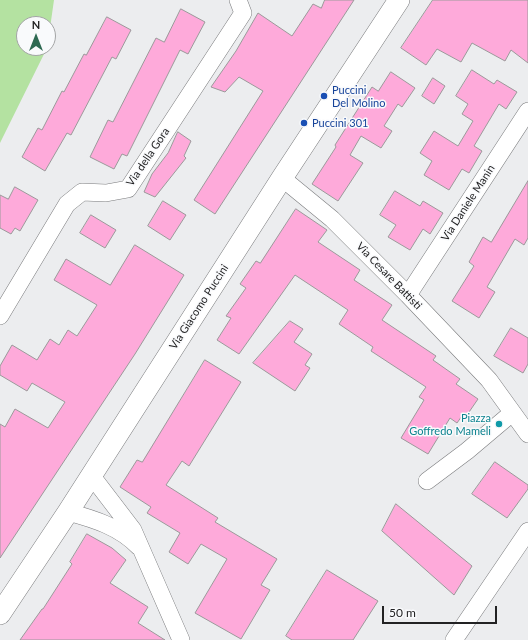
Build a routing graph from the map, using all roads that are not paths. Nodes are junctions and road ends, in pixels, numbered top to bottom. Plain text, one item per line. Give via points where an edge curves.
1 (238, 0) edge
2 (399, 0) edge
3 (528, 111) edge
4 (282, 178) junction
5 (408, 295) junction
6 (0, 316) edge
7 (515, 409) edge
8 (528, 434) edge
9 (91, 475) junction
10 (427, 481) dead end
11 (68, 512) junction
12 (528, 530) edge
13 (143, 552) junction
14 (1, 609) edge
15 (181, 640) edge
16 (454, 640) edge

1 - 6 street, Via della Gora via 243,13 128,189 106,193 82,192 67,204
2 - 4 street, Via Giacomo Puccini
3 - 5 street, Via Daniele Manin
4 - 5 street, Via Cesare Battisti via 332,219
4 - 9 street, Via Giacomo Puccini
5 - 7 street, Via Cesare Battisti
7 - 8 street
7 - 10 street via 467,451
9 - 11 street, Via Giacomo Puccini
9 - 13 street via 133,530
11 - 13 street via 110,527 133,541
11 - 14 street, Via Giacomo Puccini
12 - 16 street
13 - 15 street

